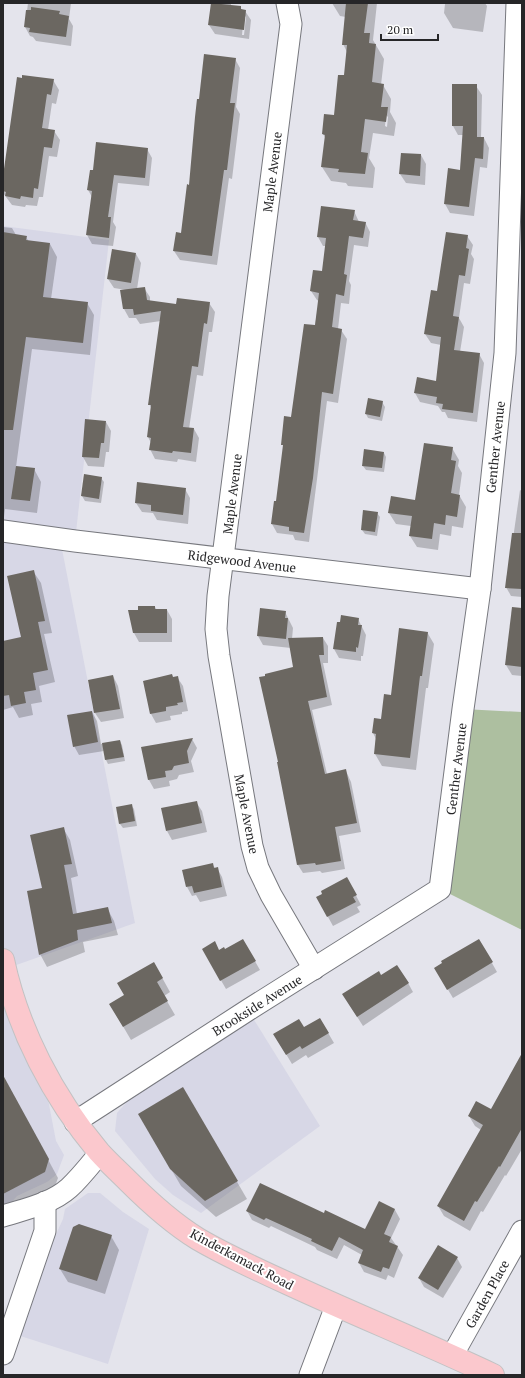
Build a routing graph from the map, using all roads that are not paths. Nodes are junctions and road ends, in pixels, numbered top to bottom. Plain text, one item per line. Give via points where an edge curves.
1 (287, 3) edge
2 (517, 3) edge
3 (3, 531) edge
4 (224, 558) junction
5 (480, 589) junction
6 (440, 889) joint
7 (3, 960) edge
8 (314, 969) junction
9 (75, 1122) junction
10 (100, 1153) junction
11 (45, 1202) junction
12 (3, 1216) edge
13 (522, 1232) edge
14 (336, 1306) junction
15 (3, 1354) edge
16 (452, 1356) junction
17 (310, 1375) edge
18 (492, 1375) edge

1 - 4 street, Maple Avenue via 291,24
2 - 5 street, Genther Avenue via 505,352
3 - 4 street, Ridgewood Avenue
4 - 5 street, Ridgewood Avenue
4 - 8 street, Maple Avenue via 216,629 252,846 258,868 271,894
5 - 6 street, Genther Avenue
6 - 8 street, Brookside Avenue
7 - 9 main road, Kinderkamack Road via 23,1028 42,1068
8 - 9 street, Brookside Avenue
9 - 10 main road, Kinderkamack Road
10 - 11 street via 69,1188
10 - 14 main road, Kinderkamack Road via 148,1200 198,1239 251,1267
11 - 12 street
11 - 15 street via 45,1231
13 - 16 street, Garden Place
14 - 16 main road, Kinderkamack Road
14 - 17 street
16 - 18 main road, Kinderkamack Road

